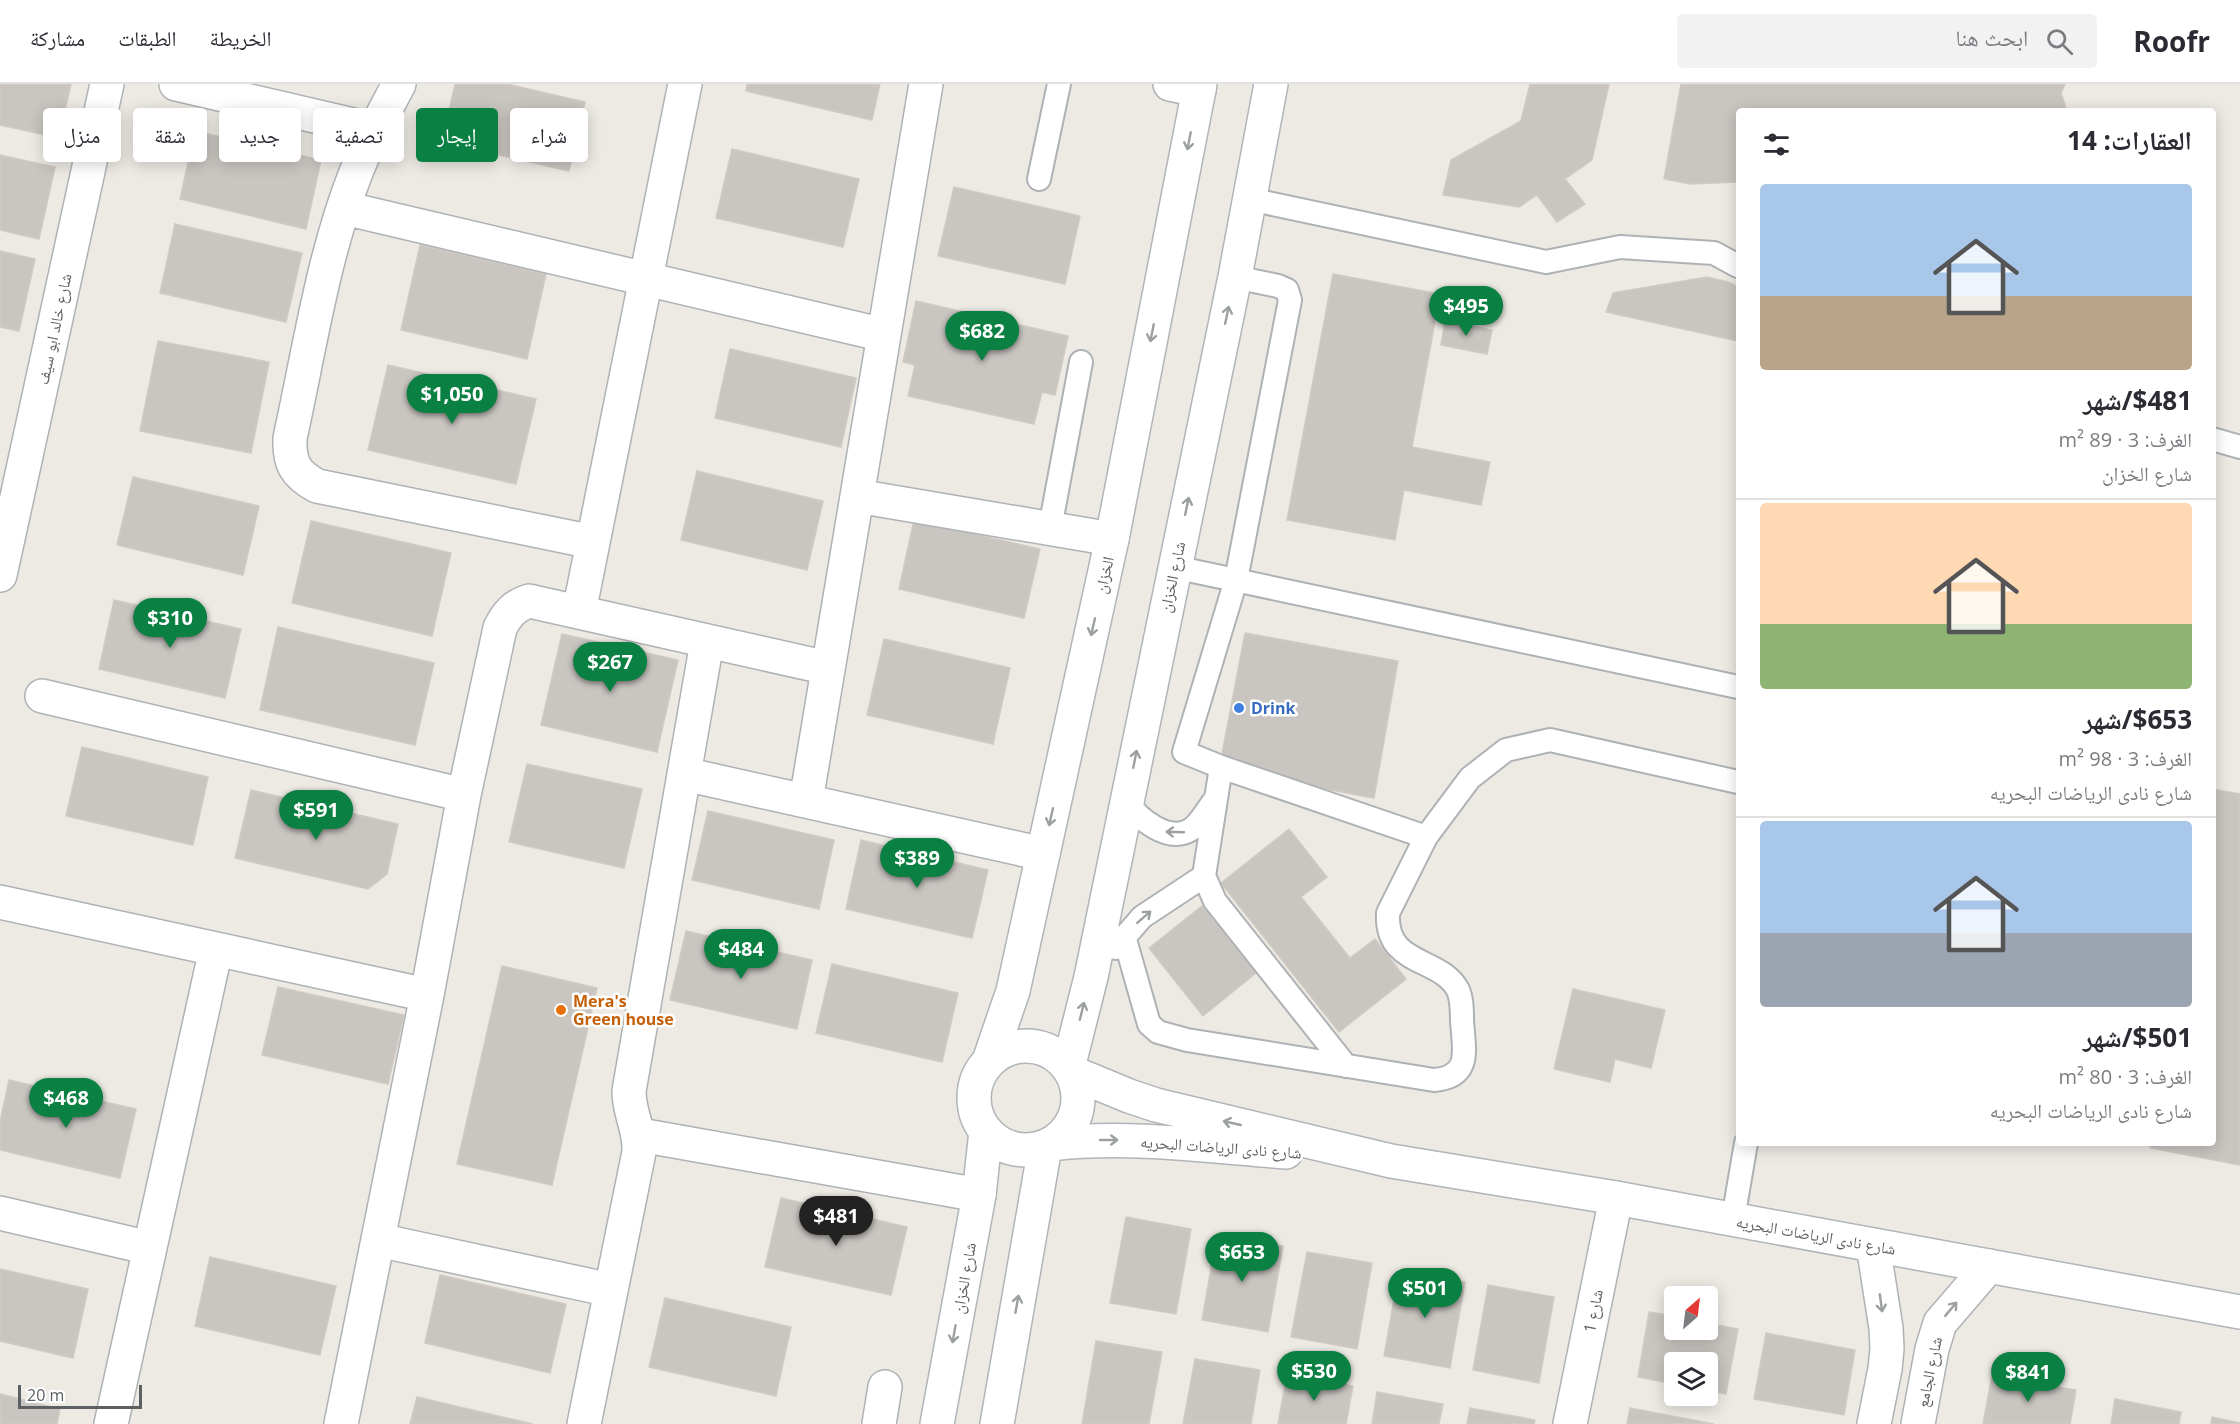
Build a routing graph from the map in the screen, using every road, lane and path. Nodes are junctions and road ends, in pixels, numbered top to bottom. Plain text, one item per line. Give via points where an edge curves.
1 (107, 84) edge
2 (176, 84) edge
3 (399, 84) edge
4 (685, 84) edge
5 (926, 84) edge
6 (1059, 84) edge
7 (1271, 84) edge
8 (1190, 86) edge
9 (386, 108) edge
10 (313, 116) edge
11 (361, 162) edge
12 (1039, 179) dead end
13 (1249, 199) junction
14 (344, 208) junction
15 (1736, 265) edge
16 (1235, 277) junction
17 (646, 279) junction
18 (884, 335) junction
19 (1081, 362) dead end
20 (2216, 440) edge
21 (2240, 447) edge
22 (857, 496) junction
23 (1050, 528) junction
24 (1113, 538) junction
25 (593, 542) junction
26 (1174, 567) junction
27 (0, 574) edge
28 (1236, 580) junction
29 (579, 612) junction
30 (707, 642) junction
31 (828, 668) junction
32 (1736, 687) edge
33 (42, 696) dead end
34 (1221, 767) junction
35 (684, 774) junction
36 (1736, 782) edge
37 (464, 795) junction
38 (1217, 798) junction
39 (806, 801) junction
40 (1127, 801) junction
41 (1426, 837) junction
42 (1042, 854) junction
43 (1204, 876) junction
44 (0, 902) edge
45 (1124, 936) junction
46 (216, 949) junction
47 (1091, 977) junction
48 (427, 995) junction
49 (989, 1061) junction
50 (1346, 1066) junction
51 (1070, 1070) junction
52 (986, 1131) junction
53 (640, 1135) junction
54 (1048, 1146) junction
55 (1745, 1146) edge
56 (1391, 1161) junction
57 (979, 1195) junction
58 (1616, 1198) junction
59 (0, 1213) edge
60 (1732, 1219) junction
61 (378, 1240) junction
62 (1874, 1245) junction
63 (150, 1248) junction
64 (1989, 1266) junction
65 (611, 1290) junction
66 (2240, 1312) edge
67 (885, 1387) dead end
68 (111, 1424) edge
69 (341, 1424) edge
70 (584, 1424) edge
71 (879, 1424) edge
72 (937, 1424) edge
73 (997, 1424) edge
74 (1570, 1424) edge
75 (1874, 1424) edge
76 (1918, 1424) edge

1 - 27 street, شارع خالد ابو سيف
2 - 10 street
3 - 9 street
4 - 17 street
5 - 18 street
6 - 12 lane
7 - 13 street, شارع الخزان
8 -> 24 street, الخزان
11 - 14 street
13 - 15 lane via 1546,262 1620,248 1713,253
13 - 16 street, شارع الخزان
14 - 17 street
14 - 25 street via 326,270 290,438 294,467 317,486
26 -> 16 street, شارع الخزان
16 - 28 lane via 1278,286 1287,290 1290,300
17 - 18 street
17 - 25 street
18 - 22 street
19 - 23 lane
20 - 21 lane
22 - 23 street
22 - 31 street
23 - 24 street
24 -> 42 street, الخزان
25 - 29 street
26 - 28 lane
40 -> 26 street, شارع الخزان
28 - 32 lane
28 - 34 lane via 1184,752
29 - 30 street
29 - 37 street via 529,601 506,617 500,628
30 - 31 street
30 - 35 street
31 - 39 street
33 - 37 street
34 - 38 lane
34 - 41 lane
35 - 39 street
35 - 53 street via 629,1091 631,1114
36 - 41 lane via 1550,740 1506,750 1470,778
37 - 48 street
38 -> 40 lane via 1192,830 1181,834 1165,832 1147,823
38 - 43 lane
39 - 42 street
40 - 47 street, شارع الخزان
41 - 50 lane via 1388,913 1388,925 1397,946 1442,974 1458,990 1465,1057 1460,1069 1448,1079
42 - 49 street, الخزان via 1013,991
45 -> 43 lane via 1142,916
43 - 50 lane via 1215,901
44 - 46 street
45 - 47 lane
45 - 50 lane via 1149,1024 1158,1032
46 - 48 street
46 - 63 street
51 -> 47 street, شارع الخزان
48 - 61 street
49 - 51 street via 1005,1050 1024,1046 1042,1049
49 - 52 street via 980,1074 974,1103
51 - 54 street via 1078,1088 1074,1120
56 -> 51 street, شارع نادى الرياضات البحريه via 1156,1105
52 - 54 street via 998,1143 1013,1149
52 - 57 street, شارع الخزان
53 - 57 street
53 - 65 street
54 -> 56 street, شارع نادى الرياضات البحريه via 1087,1140 1148,1141
73 -> 54 street
55 - 60 lane
56 - 58 street, شارع نادى الرياضات البحريه
57 -> 72 street, شارع الخزان
58 - 60 street, شارع نادى الرياضات البحريه
58 - 74 street, شارع 1
59 - 63 street
60 - 62 street, شارع نادى الرياضات البحريه
61 - 65 street
61 - 69 street
62 - 64 street, شارع نادى الرياضات البحريه
62 -> 75 street via 1887,1349
63 - 68 street
64 - 66 street, شارع نادى الرياضات البحريه
76 -> 64 street, شارع الجامع via 1940,1323
65 - 70 street
67 - 71 street

